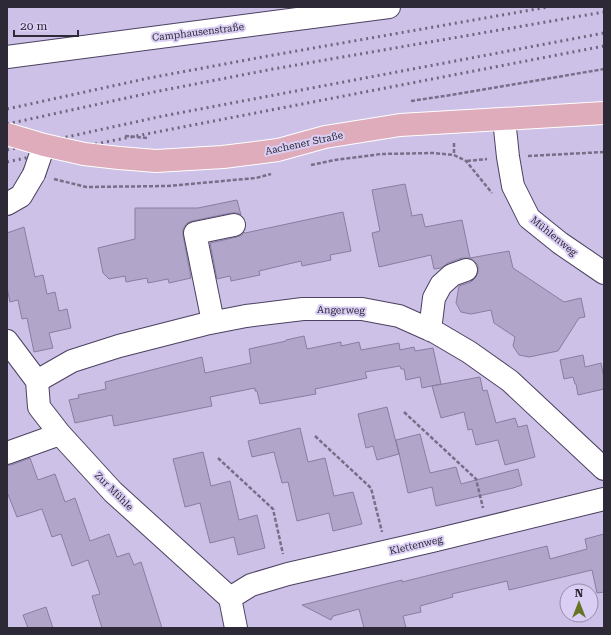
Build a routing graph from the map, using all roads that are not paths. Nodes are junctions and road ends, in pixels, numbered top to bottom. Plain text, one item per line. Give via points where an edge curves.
1 (389, 7) edge
2 (7, 57) edge
3 (604, 113) edge
4 (504, 119) junction
5 (7, 134) edge
6 (44, 145) junction
7 (7, 204) edge
8 (234, 225) dead end
9 (466, 270) dead end
10 (604, 272) edge
11 (213, 322) junction
12 (430, 330) junction
13 (7, 341) edge
14 (37, 382) junction
15 (60, 434) junction
16 (7, 453) edge
17 (604, 469) edge
18 (604, 500) edge
19 (230, 598) junction
20 (236, 628) edge

1 - 2 street, Camphausenstraße
3 - 4 main road, Aachener Straße
4 - 6 main road, Aachener Straße, bridge via 400,125 325,137 278,150 223,157 156,161 84,154
4 - 10 street, Mühlenweg via 513,186 530,218 560,243
5 - 6 main road, Aachener Straße, bridge
6 - 7 street, bridge via 34,174 21,196
8 - 11 street via 195,233
9 - 12 street via 452,275 441,285 434,298
11 - 12 street, Angerweg via 303,309 362,309 399,316
11 - 14 street, Angerweg via 72,361
12 - 17 street, Angerweg via 469,352 510,381
13 - 14 street
14 - 15 street, Zur Mühle via 39,407
15 - 16 street
15 - 19 street, Zur Mühle via 113,492
18 - 19 street, Klettenweg via 288,574 251,585
19 - 20 street

